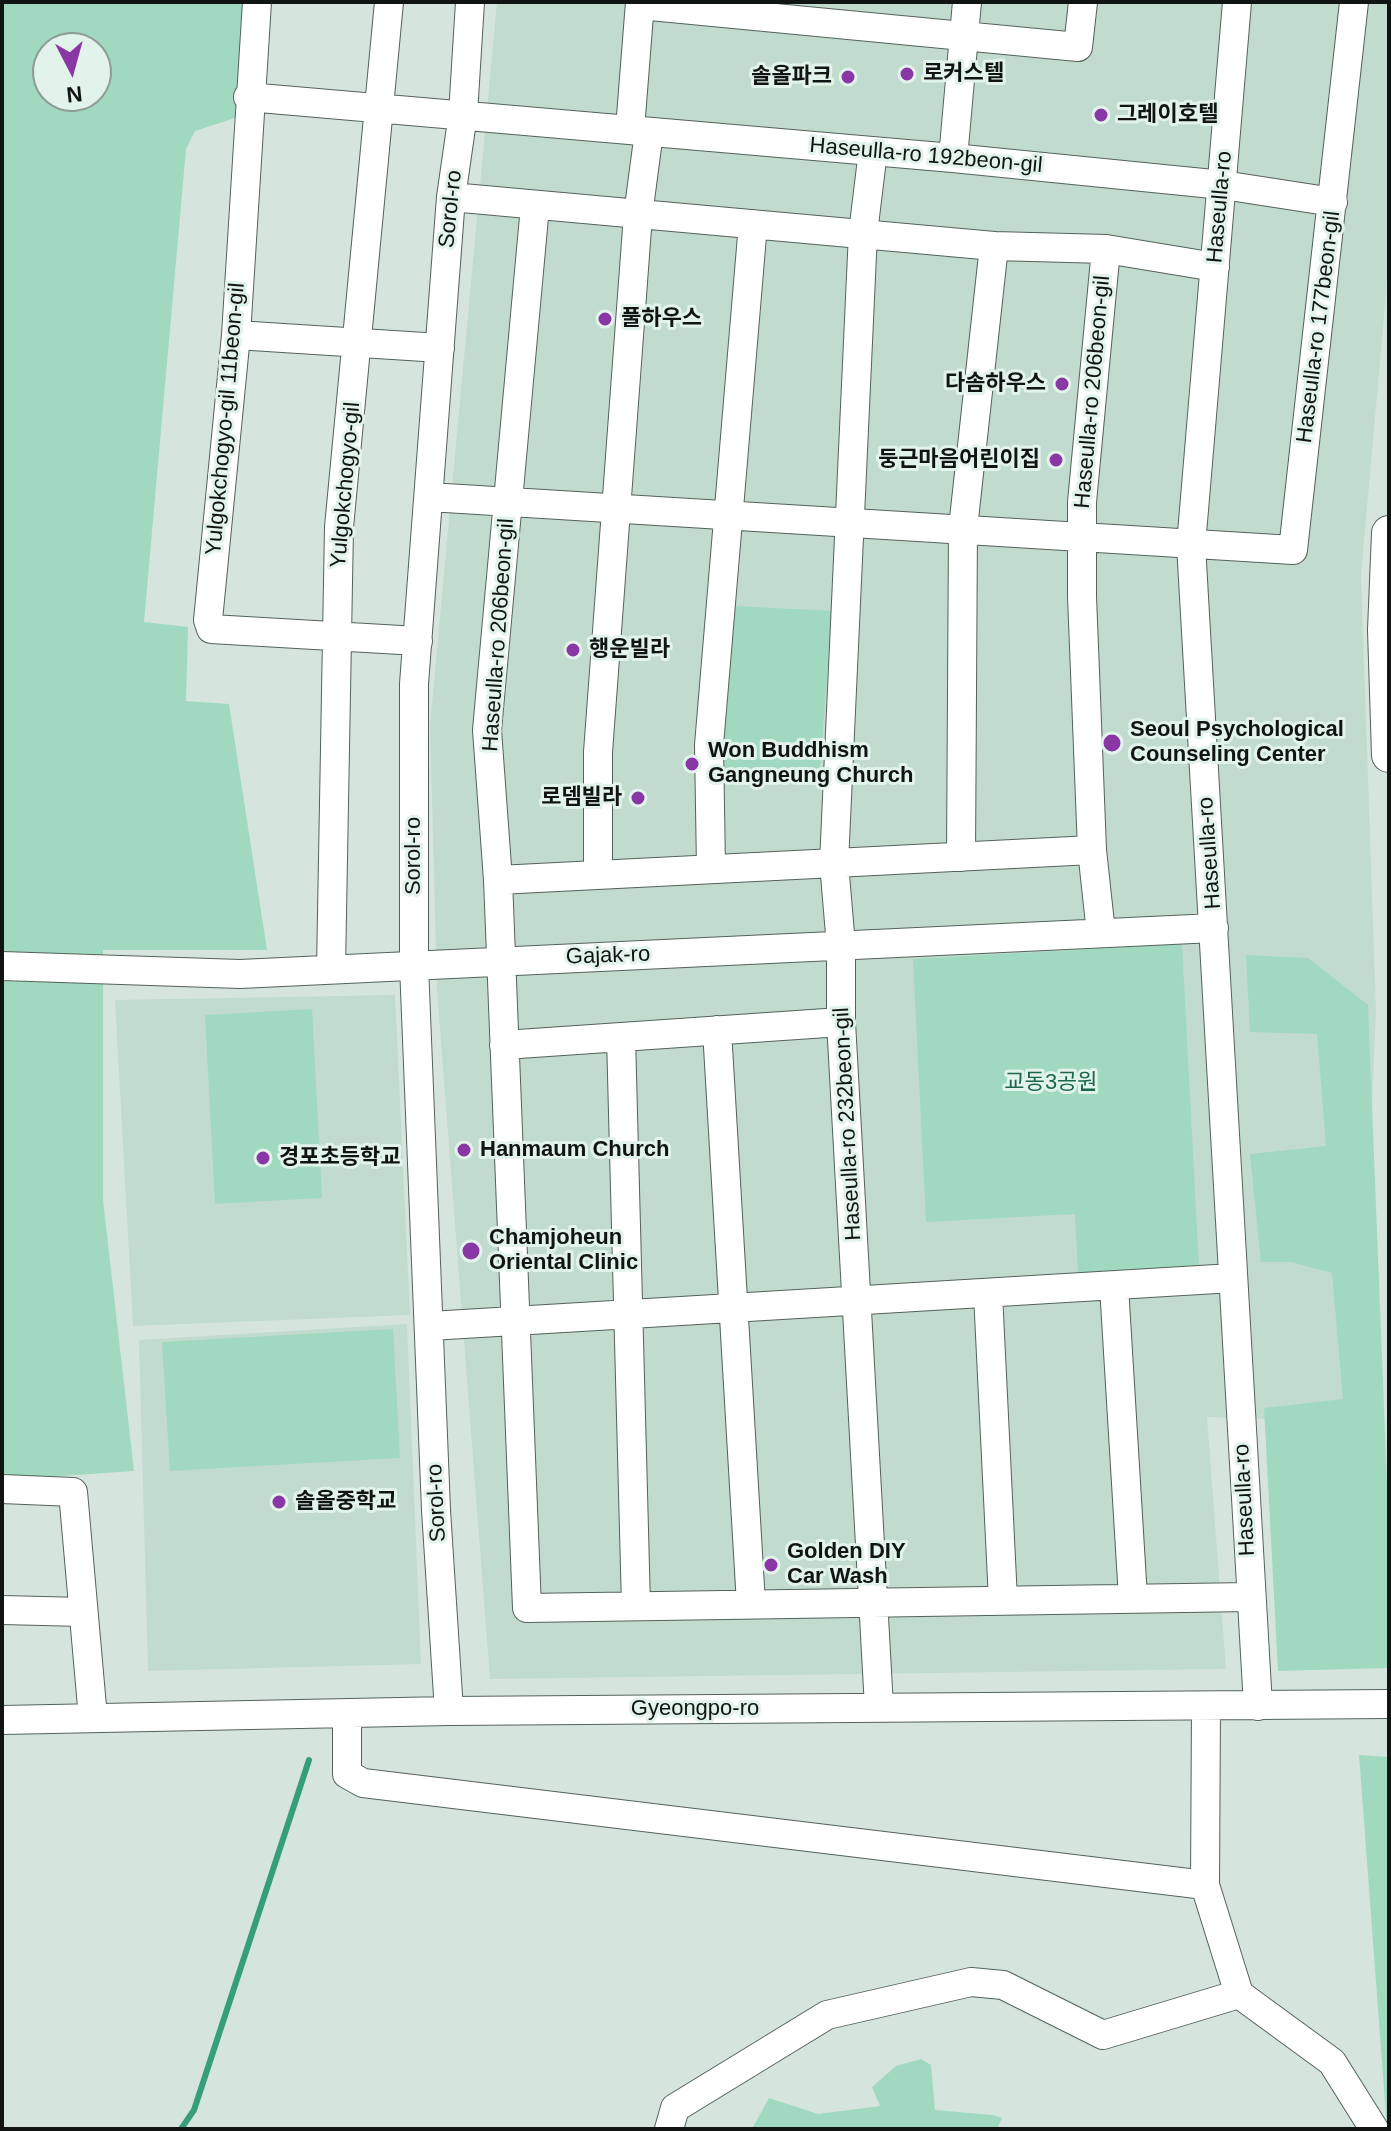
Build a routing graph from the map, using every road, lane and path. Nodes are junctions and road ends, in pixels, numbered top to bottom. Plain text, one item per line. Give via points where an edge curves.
1 (257, 2) edge
2 (389, 2) edge
3 (470, 2) edge
4 (967, 2) edge
5 (1083, 2) edge
6 (1237, 2) edge
7 (1354, 2) edge
8 (640, 3) edge
9 (795, 11) edge
10 (964, 37) junction
11 (248, 97) junction
12 (380, 108) junction
13 (463, 114) junction
14 (640, 130) junction
15 (873, 151) junction
16 (953, 158) junction
17 (1223, 185) junction
18 (451, 197) junction
19 (1333, 202) junction
20 (535, 206) junction
21 (638, 215) junction
22 (753, 224) junction
23 (863, 233) junction
24 (994, 246) junction
25 (1106, 249) junction
26 (1215, 267) junction
27 (236, 335) junction
28 (359, 343) junction
29 (440, 348) junction
30 (429, 497) junction
31 (508, 501) junction
32 (616, 508) junction
33 (728, 514) junction
34 (850, 521) junction
35 (963, 528) junction
36 (1389, 533) edge
37 (1082, 535) junction
38 (1191, 545) junction
39 (337, 637) junction
40 (418, 641) junction
41 (1389, 755) edge
42 (1092, 850) junction
43 (961, 857) junction
44 (834, 863) junction
45 (711, 869) junction
46 (598, 875) junction
47 (498, 880) junction
48 (1214, 928) junction
49 (1101, 933) junction
50 (841, 946) junction
51 (500, 960) junction
52 (414, 965) junction
53 (2, 966) edge
54 (331, 969) junction
55 (841, 1022) junction
56 (717, 1030) junction
57 (621, 1037) junction
58 (504, 1045) junction
59 (1233, 1278) junction
60 (1114, 1286) junction
61 (988, 1294) junction
62 (857, 1302) junction
63 (733, 1309) junction
64 (628, 1315) junction
65 (515, 1322) junction
66 (430, 1326) junction
67 (2, 1489) edge
68 (1250, 1597) junction
69 (1133, 1598) junction
70 (1003, 1600) junction
71 (873, 1602) junction
72 (751, 1604) junction
73 (636, 1606) junction
74 (2, 1610) edge
75 (83, 1612) junction
76 (1389, 1704) edge
77 (1206, 1706) junction
78 (1258, 1706) junction
79 (879, 1707) junction
80 (449, 1711) junction
81 (347, 1715) junction
82 (93, 1718) junction
83 (2, 1720) edge
84 (1205, 1885) junction
85 (1239, 1994) junction
86 (669, 2129) edge
87 (1374, 2129) edge

1 - 11 street, Yulgokchogyo-gil 11beon-gil
2 - 12 street, Yulgokchogyo-gil
3 - 13 street, Sorol-ro
4 - 10 street
5 - 10 street via 1078,47
6 - 17 street, Haseulla-ro
7 - 19 street, Haseulla-ro 177beon-gil
8 - 9 street
8 - 14 street
9 - 10 street
10 - 16 street
11 - 12 street, Haseulla-ro 192beon-gil
11 - 27 street, Yulgokchogyo-gil 11beon-gil
12 - 13 street, Haseulla-ro 192beon-gil
12 - 28 street, Yulgokchogyo-gil
13 - 14 street, Haseulla-ro 192beon-gil
13 - 18 street, Sorol-ro
14 - 15 street, Haseulla-ro 192beon-gil
14 - 21 street
15 - 16 street, Haseulla-ro 192beon-gil
15 - 23 street
16 - 17 street, Haseulla-ro 192beon-gil
17 - 19 street, Haseulla-ro 192beon-gil
17 - 26 street, Haseulla-ro
18 - 20 street
18 - 29 street, Sorol-ro
19 - 38 street, Haseulla-ro 177beon-gil via 1293,550
20 - 21 street
20 - 31 street, Haseulla-ro 206beon-gil
21 - 22 street
21 - 32 street
22 - 23 street
22 - 33 street
23 - 24 street
23 - 34 street
24 - 25 street
24 - 35 street
25 - 26 street
25 - 37 street, Haseulla-ro 206beon-gil
26 - 38 street, Haseulla-ro
27 - 28 street
27 - 39 street, Yulgokchogyo-gil 11beon-gil via 211,629
28 - 29 street
28 - 39 street, Yulgokchogyo-gil via 339,527
29 - 30 street, Sorol-ro
30 - 31 street, Haseulla-ro 206beon-gil
30 - 40 street, Sorol-ro
31 - 32 street, Haseulla-ro 206beon-gil
31 - 47 street, Haseulla-ro 206beon-gil via 487,730
32 - 33 street, Haseulla-ro 206beon-gil
32 - 46 street via 598,752
33 - 34 street, Haseulla-ro 206beon-gil
33 - 45 street via 709,745
34 - 35 street, Haseulla-ro 206beon-gil
34 - 44 street
35 - 37 street, Haseulla-ro 206beon-gil
35 - 43 street
36 - 41 main road
37 - 38 street, Haseulla-ro 206beon-gil
37 - 42 street, Haseulla-ro 206beon-gil
38 - 48 street, Haseulla-ro
39 - 40 street, Yulgokchogyo-gil 11beon-gil
39 - 54 street, Yulgokchogyo-gil
40 - 52 street, Sorol-ro
42 - 43 street
42 - 49 street, Haseulla-ro 206beon-gil
43 - 44 street
44 - 45 street
44 - 50 street
45 - 46 street
46 - 47 street
47 - 51 street, Haseulla-ro 206beon-gil
48 - 49 street, Gajak-ro
48 - 59 street, Haseulla-ro
49 - 50 street, Gajak-ro
50 - 51 street, Gajak-ro
50 - 55 street, Haseulla-ro 232beon-gil
51 - 52 street, Gajak-ro
51 - 58 street
52 - 54 street, Gajak-ro
52 - 66 street, Sorol-ro
53 - 54 street, Gajak-ro via 240,974
55 - 56 street
55 - 62 street, Haseulla-ro 232beon-gil
56 - 57 street
56 - 63 street
57 - 58 street
57 - 64 street
58 - 65 street
59 - 60 street
59 - 68 street, Haseulla-ro
60 - 61 street
60 - 69 street
61 - 62 street
61 - 70 street
62 - 63 street
62 - 71 street, Haseulla-ro 232beon-gil
63 - 64 street
63 - 72 street
64 - 65 street
64 - 73 street
65 - 66 street
65 - 73 street via 527,1608
66 - 80 street, Sorol-ro
67 - 75 street via 73,1492
68 - 69 street
68 - 78 street, Haseulla-ro
69 - 70 street
70 - 71 street
71 - 72 street
71 - 79 street, Haseulla-ro 232beon-gil
72 - 73 street
74 - 75 street
75 - 82 street
76 - 78 street, Gyeongpo-ro
77 - 78 street, Gyeongpo-ro
77 - 79 street, Gyeongpo-ro
77 - 84 street
79 - 80 street, Gyeongpo-ro
80 - 81 street, Gyeongpo-ro
81 - 82 street, Gyeongpo-ro
81 - 84 street via 347,1774 363,1783
82 - 83 street, Gyeongpo-ro
84 - 85 street
85 - 86 street via 1103,2035 1003,1985 971,1982 827,2015 675,2108
85 - 87 street via 1332,2062

